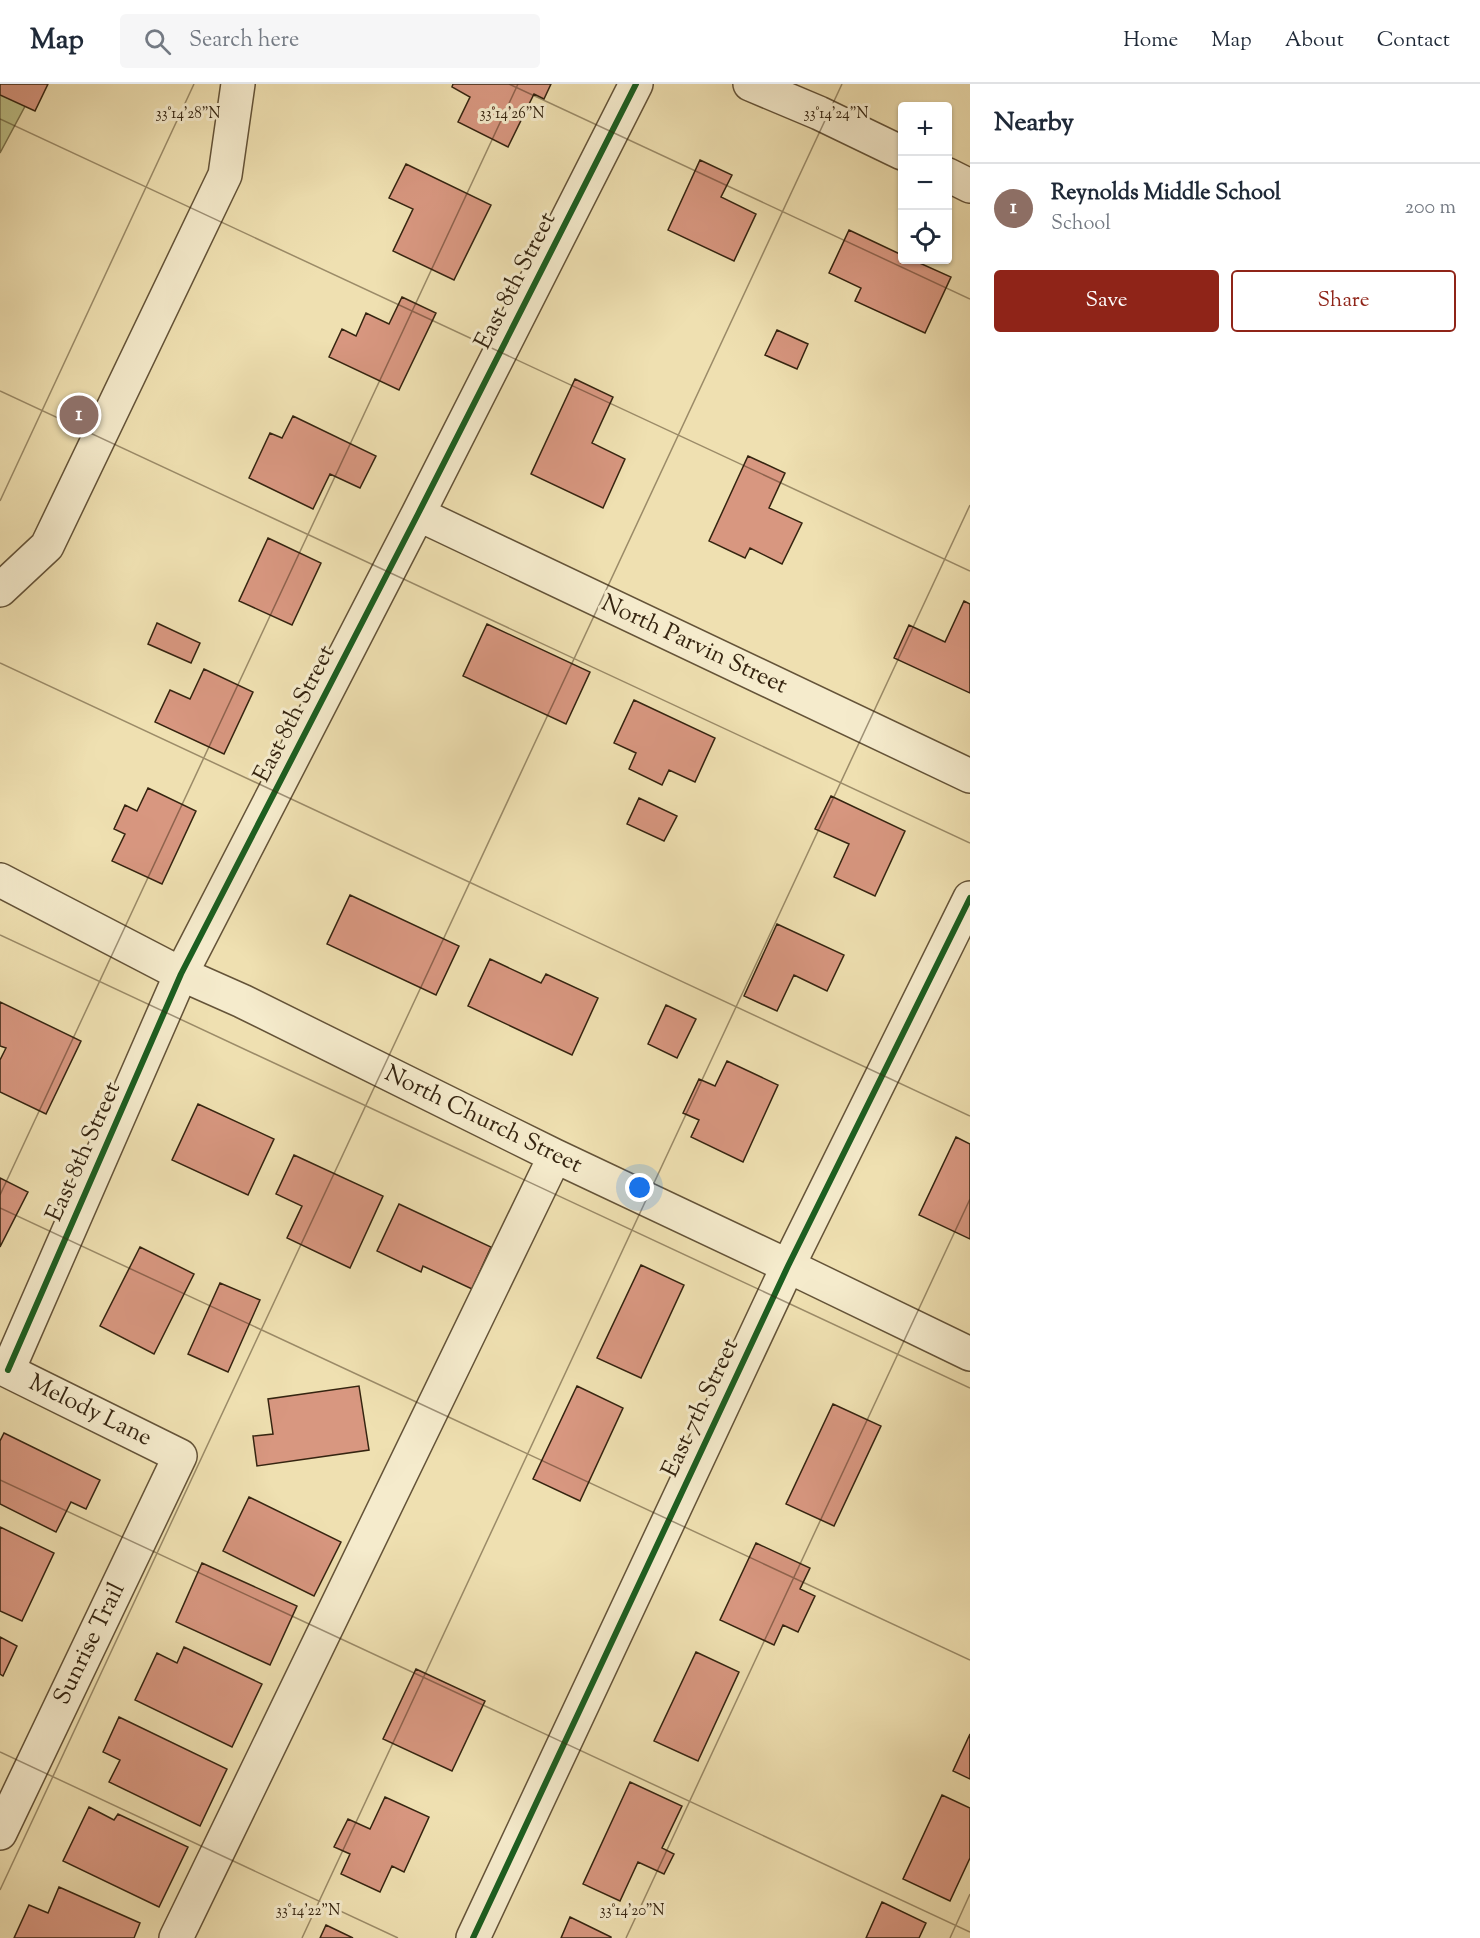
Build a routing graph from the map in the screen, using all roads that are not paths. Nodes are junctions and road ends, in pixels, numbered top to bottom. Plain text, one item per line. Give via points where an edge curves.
1 (238, 84) edge
2 (636, 84) edge
3 (750, 84) edge
4 (898, 151) edge
5 (952, 177) edge
6 (970, 186) edge
7 (418, 514) junction
8 (0, 590) edge
9 (970, 776) edge
10 (0, 880) edge
11 (970, 898) edge
12 (181, 974) junction
13 (555, 1156) junction
14 (788, 1266) junction
15 (970, 1354) edge
16 (4, 1368) edge
17 (180, 1456) joint
18 (0, 1833) edge
19 (176, 1938) edge
20 (473, 1938) edge

1 - 8 street via 225,175 47,546
2 - 7 street, East 8th Street
3 - 4 street
5 - 6 street
7 - 9 street, North Parvin Street
7 - 12 street, East 8th Street
10 - 12 street, North Church Street
11 - 14 street, East 7th Street
12 - 13 street, North Church Street
12 - 16 street, East 8th Street
13 - 14 street, North Church Street
13 - 19 street
14 - 15 street, North Church Street
14 - 20 street, East 7th Street
16 - 17 street, Melody Lane
17 - 18 street, Sunrise Trail

